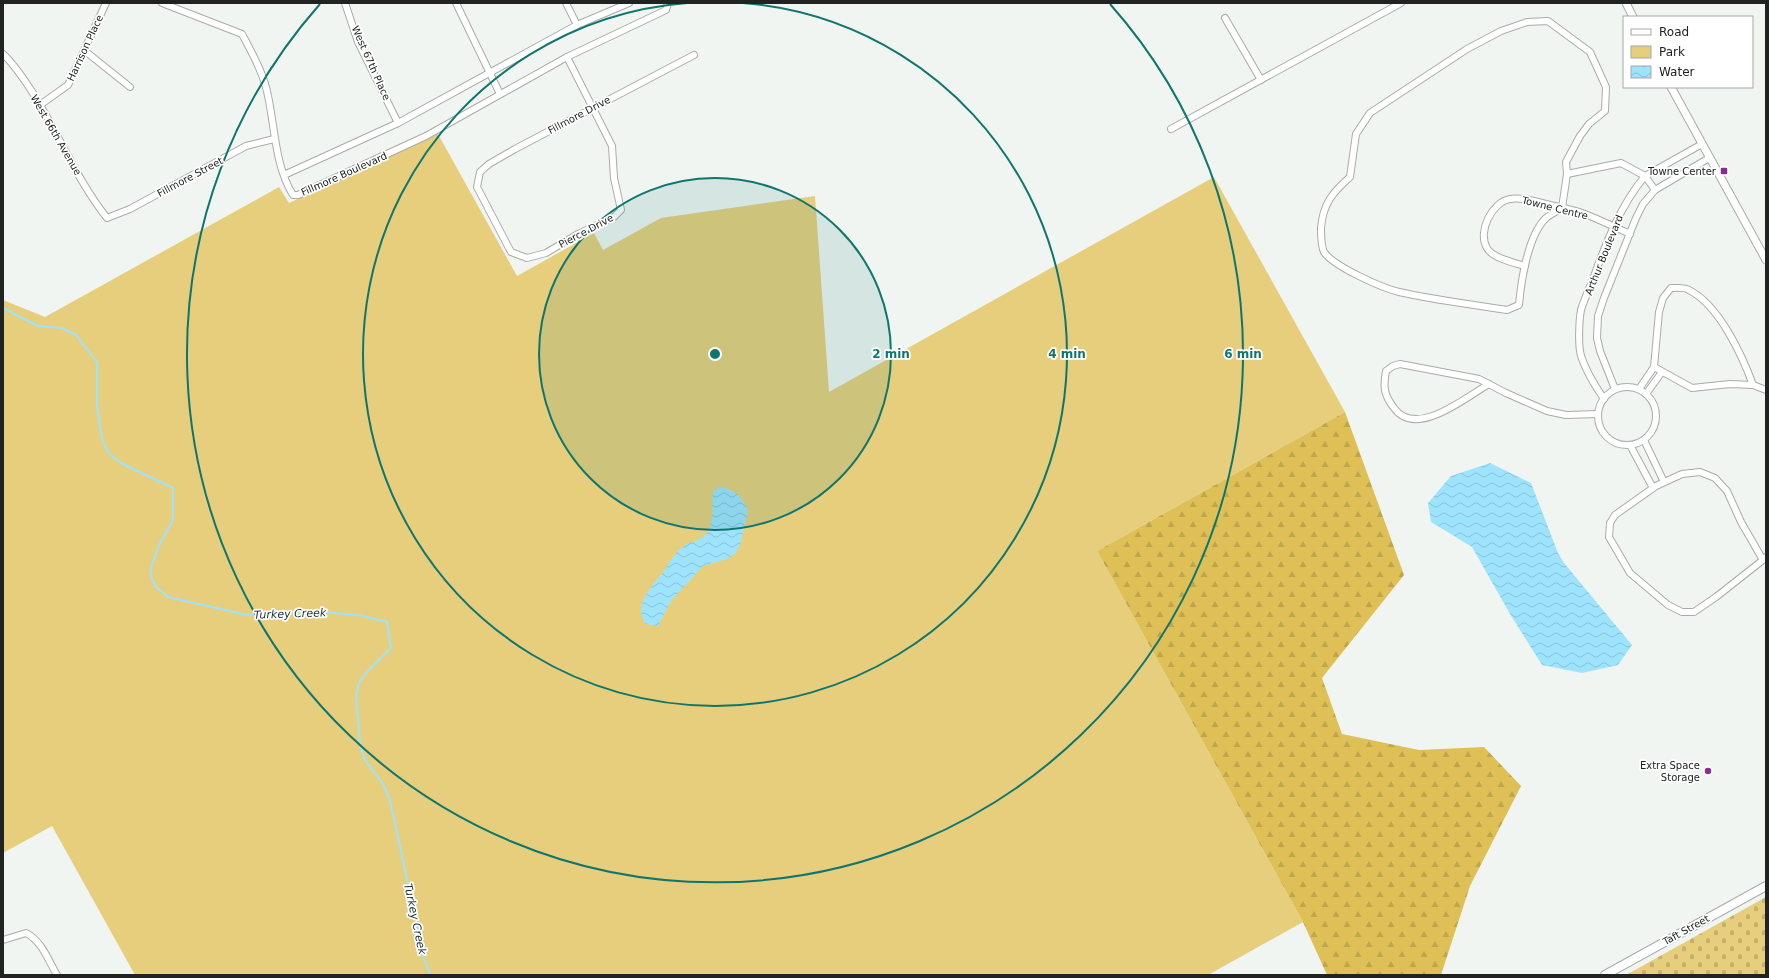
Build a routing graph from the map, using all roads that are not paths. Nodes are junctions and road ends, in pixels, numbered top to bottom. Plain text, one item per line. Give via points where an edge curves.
1 (106, 3) edge
2 (162, 3) edge
3 (345, 3) edge
4 (456, 3) edge
5 (566, 3) edge
6 (629, 3) edge
7 (668, 3) edge
8 (1401, 3) edge
9 (1626, 3) edge
10 (171, 5) edge
11 (1632, 16) edge
12 (1225, 18) dead end
13 (577, 25) junction
14 (85, 51) junction
15 (3, 54) edge
16 (694, 55) dead end
17 (567, 57) junction
18 (489, 73) junction
19 (1261, 80) junction
20 (130, 87) dead end
21 (1672, 88) edge
22 (500, 94) junction
23 (40, 105) junction
24 (593, 107) junction
25 (398, 123) junction
26 (1171, 130) dead end
27 (274, 139) junction
28 (1702, 144) junction
29 (1709, 158) junction
30 (1567, 174) junction
31 (284, 175) junction
32 (1645, 176) junction
33 (477, 187) joint
34 (1655, 190) junction
35 (1562, 208) junction
36 (107, 218) joint
37 (1614, 227) junction
38 (1630, 234) junction
39 (1766, 260) edge
40 (1525, 266) junction
41 (1654, 367) junction
42 (1662, 372) junction
43 (1489, 384) junction
44 (1753, 385) junction
45 (1615, 389) junction
46 (1639, 389) junction
47 (1766, 390) edge
48 (1646, 394) junction
49 (1604, 399) junction
50 (1598, 414) junction
51 (1644, 440) junction
52 (1630, 445) junction
53 (1664, 482) junction
54 (1653, 488) junction
55 (1764, 559) edge
56 (1766, 886) edge
57 (3, 940) edge
58 (57, 975) edge
59 (1606, 975) edge

1 - 14 street, Harrison Place
2 - 10 street
3 - 25 street, West 67th Place via 358,42
4 - 18 street
5 - 13 street
6 - 13 street
7 - 17 street, Fillmore Boulevard via 666,10
8 - 19 street
9 - 11 street
10 - 27 street via 242,34 256,61 268,95
12 - 19 street
13 - 18 street
14 - 20 street
14 - 23 street, Harrison Place via 68,85
15 - 23 street, West 66th Avenue
16 - 24 street, Fillmore Drive
17 - 22 street, Fillmore Boulevard
17 - 24 street, Pierce Drive
18 - 22 street
18 - 25 street
19 - 26 street
21 - 28 street
22 - 31 street, Fillmore Boulevard via 426,136 298,195 293,194 288,187
23 - 36 street, West 66th Avenue via 93,201
24 - 33 street, Fillmore Drive via 489,164 480,172
24 - 33 street, Pierce Drive via 612,146 614,178 621,210 614,217 546,253 527,258 510,252
25 - 31 street
27 - 31 street
27 - 36 street, Fillmore Street via 246,146 130,209
28 - 29 street
28 - 32 street, Arthur Boulevard
29 - 34 street, Arthur Boulevard
29 - 39 street
30 - 32 street via 1621,163
30 - 35 street
30 - 40 street via 1566,162 1580,136 1589,124 1605,111 1606,87 1590,52 1548,21 1527,22 1501,31 1467,48 1370,112 1356,134 1350,177 1327,202 1322,220 1321,237 1324,252 1344,269 1398,292 1507,310 1519,305
32 - 34 street
32 - 37 street, Arthur Boulevard via 1628,199
34 - 38 street, Arthur Boulevard via 1643,204
35 - 37 street, Towne Centre
35 - 40 street via 1546,218 1538,230
35 - 40 street, Towne Centre via 1519,198 1509,199 1499,203 1488,218 1483,234 1487,249 1498,257
37 - 38 street, Towne Centre
37 - 49 street, Arthur Boulevard via 1581,310 1581,355
38 - 45 street, Arthur Boulevard via 1598,316 1600,351
41 - 42 street
41 - 44 street via 1659,312 1663,298 1671,288 1688,289 1706,303 1721,322 1744,360
41 - 46 street
42 - 44 street via 1692,388 1730,384
42 - 48 street
43 - 43 street via 1480,379 1400,364 1386,371 1384,384 1386,398 1398,414 1422,420 1434,416
43 - 50 street via 1547,411 1566,415
44 - 47 street
45 - 46 street
45 - 49 street
46 - 48 street
48 - 51 street via 1655,407 1656,418 1649,436
49 - 50 street
50 - 52 street via 1600,428 1607,437 1617,444
51 - 52 street
51 - 53 street
52 - 54 street
53 - 54 street
53 - 55 street via 1682,474 1700,472 1715,478 1727,491 1741,522
54 - 55 street via 1615,515 1610,523 1609,537 1630,573 1668,605 1682,612 1694,612
56 - 59 main road, Taft Street
57 - 58 street via 26,933 34,937

